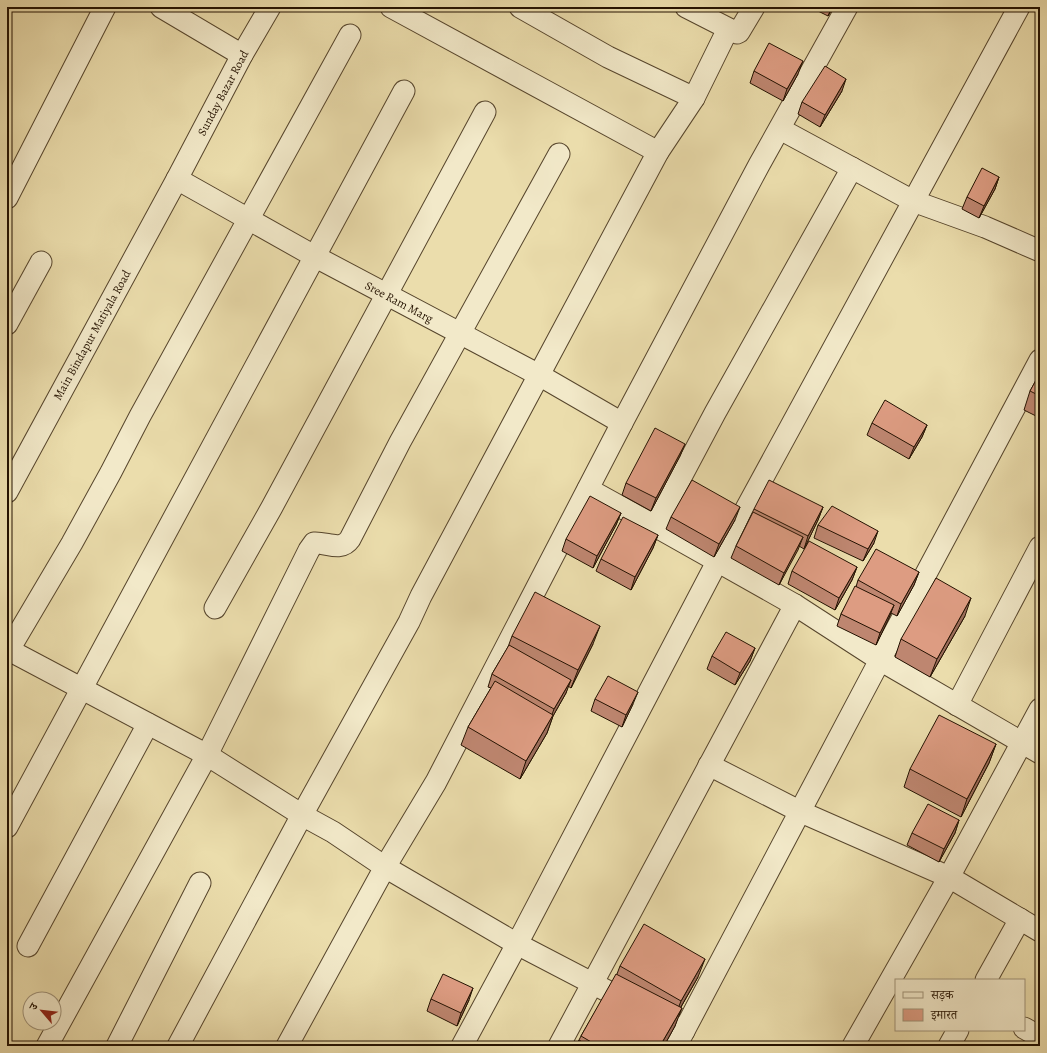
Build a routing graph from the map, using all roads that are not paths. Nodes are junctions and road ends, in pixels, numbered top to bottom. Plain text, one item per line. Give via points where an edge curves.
1 (105, 7) edge
2 (161, 7) edge
3 (270, 7) edge
4 (390, 7) edge
5 (520, 7) edge
6 (686, 7) edge
7 (754, 7) edge
8 (846, 7) edge
9 (1019, 7) edge
10 (728, 30) junction
11 (350, 35) dead end
12 (242, 55) junction
13 (404, 91) dead end
14 (694, 98) junction
15 (485, 112) dead end
16 (780, 129) junction
17 (658, 152) junction
18 (559, 154) dead end
19 (852, 168) junction
20 (177, 179) junction
21 (7, 198) edge
22 (913, 201) junction
23 (248, 220) junction
24 (1038, 244) edge
25 (314, 256) junction
26 (41, 262) dead end
27 (385, 294) junction
28 (7, 324) edge
29 (459, 334) junction
30 (1040, 360) edge
31 (539, 375) junction
32 (622, 423) junction
33 (588, 489) junction
34 (7, 492) edge
35 (655, 526) junction
36 (1040, 547) edge
37 (717, 562) junction
38 (795, 605) junction
39 (215, 608) dead end
40 (8, 651) edge
41 (880, 660) junction
42 (82, 688) junction
43 (957, 705) junction
44 (1040, 709) edge
45 (148, 724) junction
46 (1022, 743) junction
47 (1040, 753) edge
48 (207, 755) junction
49 (709, 765) junction
50 (800, 812) junction
51 (302, 815) junction
52 (7, 827) edge
53 (385, 867) junction
54 (949, 877) junction
55 (200, 883) dead end
56 (1034, 924) edge
57 (517, 944) junction
58 (28, 946) dead end
59 (987, 979) edge
60 (593, 983) junction
61 (1025, 1028) edge
62 (957, 1031) edge
63 (1040, 1036) edge
64 (680, 1038) edge
65 (47, 1046) edge
66 (118, 1046) edge
67 (178, 1046) edge
68 (287, 1046) edge
69 (462, 1046) edge
70 (559, 1046) edge
71 (853, 1046) edge
72 (949, 1046) edge

1 - 21 street
2 - 12 street
3 - 12 street, Sunday Bazar Road
4 - 17 street
5 - 14 street via 608,57
6 - 10 street
7 - 10 street via 739,32
8 - 16 street
9 - 22 street
10 - 14 street
11 - 23 street
12 - 20 street, Sunday Bazar Road
13 - 25 street
14 - 17 street
15 - 27 street
16 - 19 street
16 - 32 street
17 - 31 street
18 - 29 street
19 - 22 street
19 - 35 street
20 - 23 street, Sree Ram Marg
20 - 34 street, Main Bindapur Matiyala Road
22 - 24 street
22 - 37 street
23 - 25 street, Sree Ram Marg
23 - 40 street via 72,543
25 - 27 street, Sree Ram Marg
25 - 42 street
26 - 28 street
27 - 29 street, Sree Ram Marg
27 - 39 street
29 - 31 street, Sree Ram Marg
29 - 48 street via 350,539 340,546 314,543 309,550
30 - 41 street
31 - 32 street, Sree Ram Marg
31 - 51 street via 409,622
32 - 33 street
33 - 35 street
33 - 53 street via 436,782
35 - 37 street
36 - 43 street
37 - 38 street
37 - 57 street
38 - 41 street
38 - 49 street
40 - 42 street
41 - 43 street
41 - 50 street
42 - 45 street
42 - 52 street
43 - 46 street
44 - 46 street
45 - 48 street
45 - 58 street
46 - 47 street
46 - 54 street
48 - 51 street
48 - 65 street
49 - 50 street
49 - 60 street
50 - 54 street
50 - 64 street
51 - 53 street via 333,832
51 - 67 street
53 - 57 street
53 - 68 street
54 - 56 street
54 - 71 street
55 - 66 street
56 - 59 street
57 - 60 street
57 - 69 street
60 - 64 street
60 - 70 street
61 - 63 street
62 - 72 street

